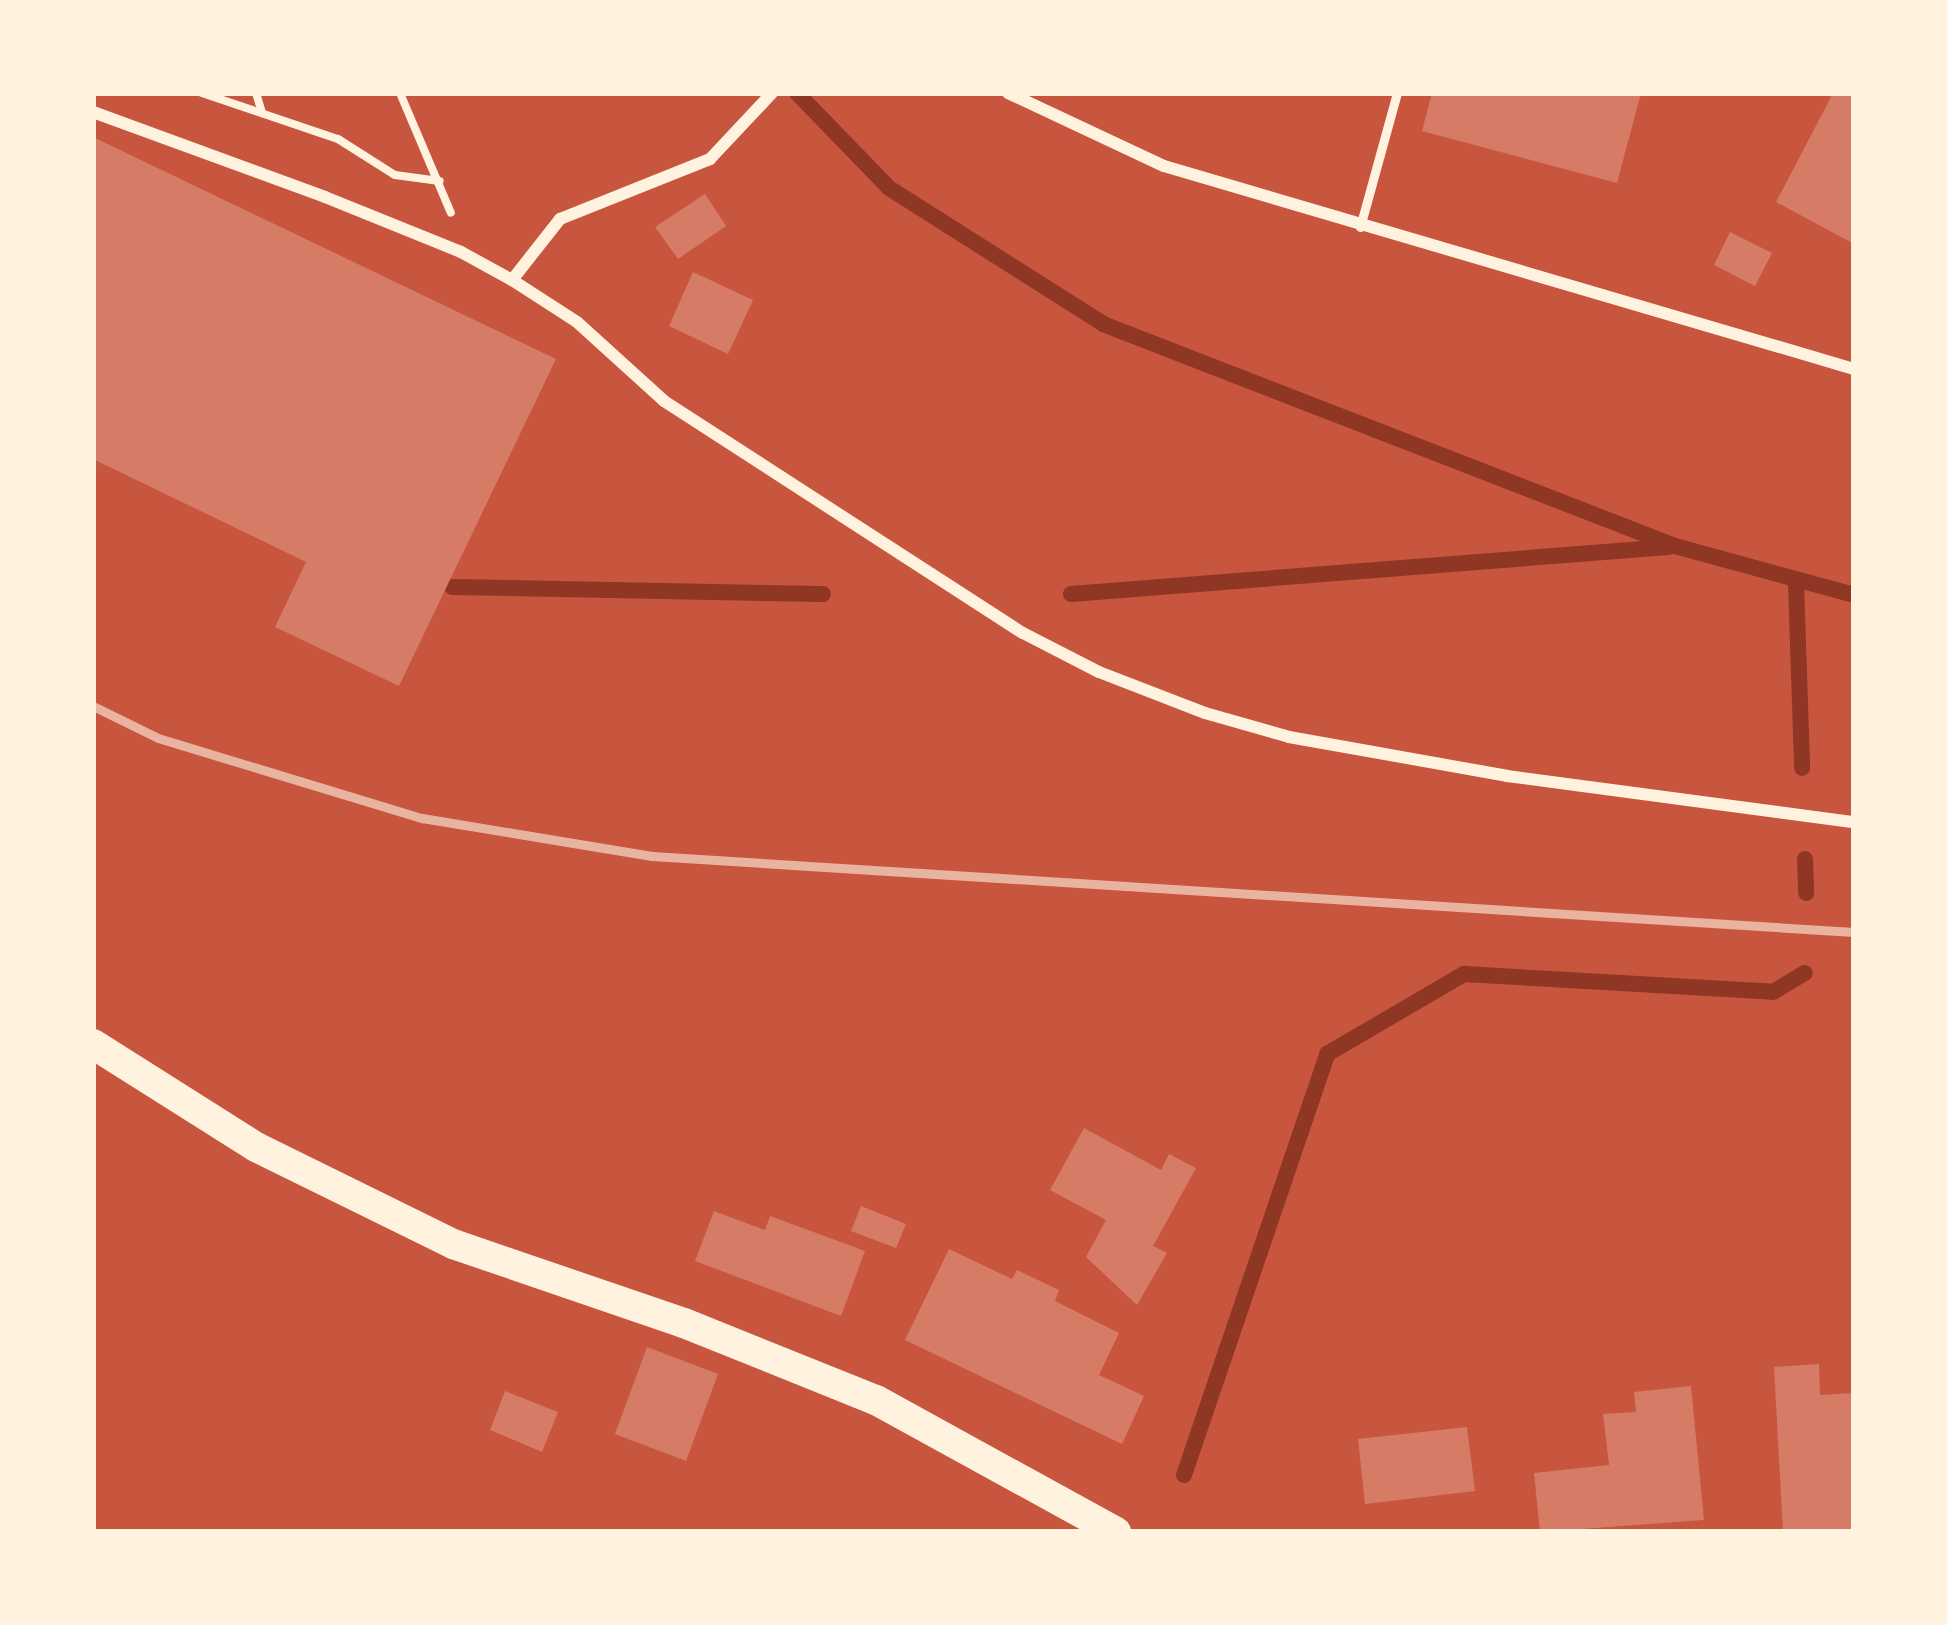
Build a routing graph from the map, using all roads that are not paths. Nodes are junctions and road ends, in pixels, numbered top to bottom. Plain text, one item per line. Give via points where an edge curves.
1 (772, 93) edge
2 (1007, 93) edge
3 (1397, 93) edge
4 (93, 112) edge
5 (1360, 227) junction
6 (512, 280) junction
7 (1854, 369) edge
8 (1854, 822) edge
9 (93, 1044) edge
10 (1116, 1532) edge

1 - 6 street via 710,159 560,219
2 - 5 street via 1165,166
3 - 5 lane
4 - 6 street via 461,252
5 - 7 street
6 - 8 street via 577,322 664,401 1023,633 1100,671 1289,737 1507,776
9 - 10 main road via 256,1147 453,1244 685,1323 876,1400

